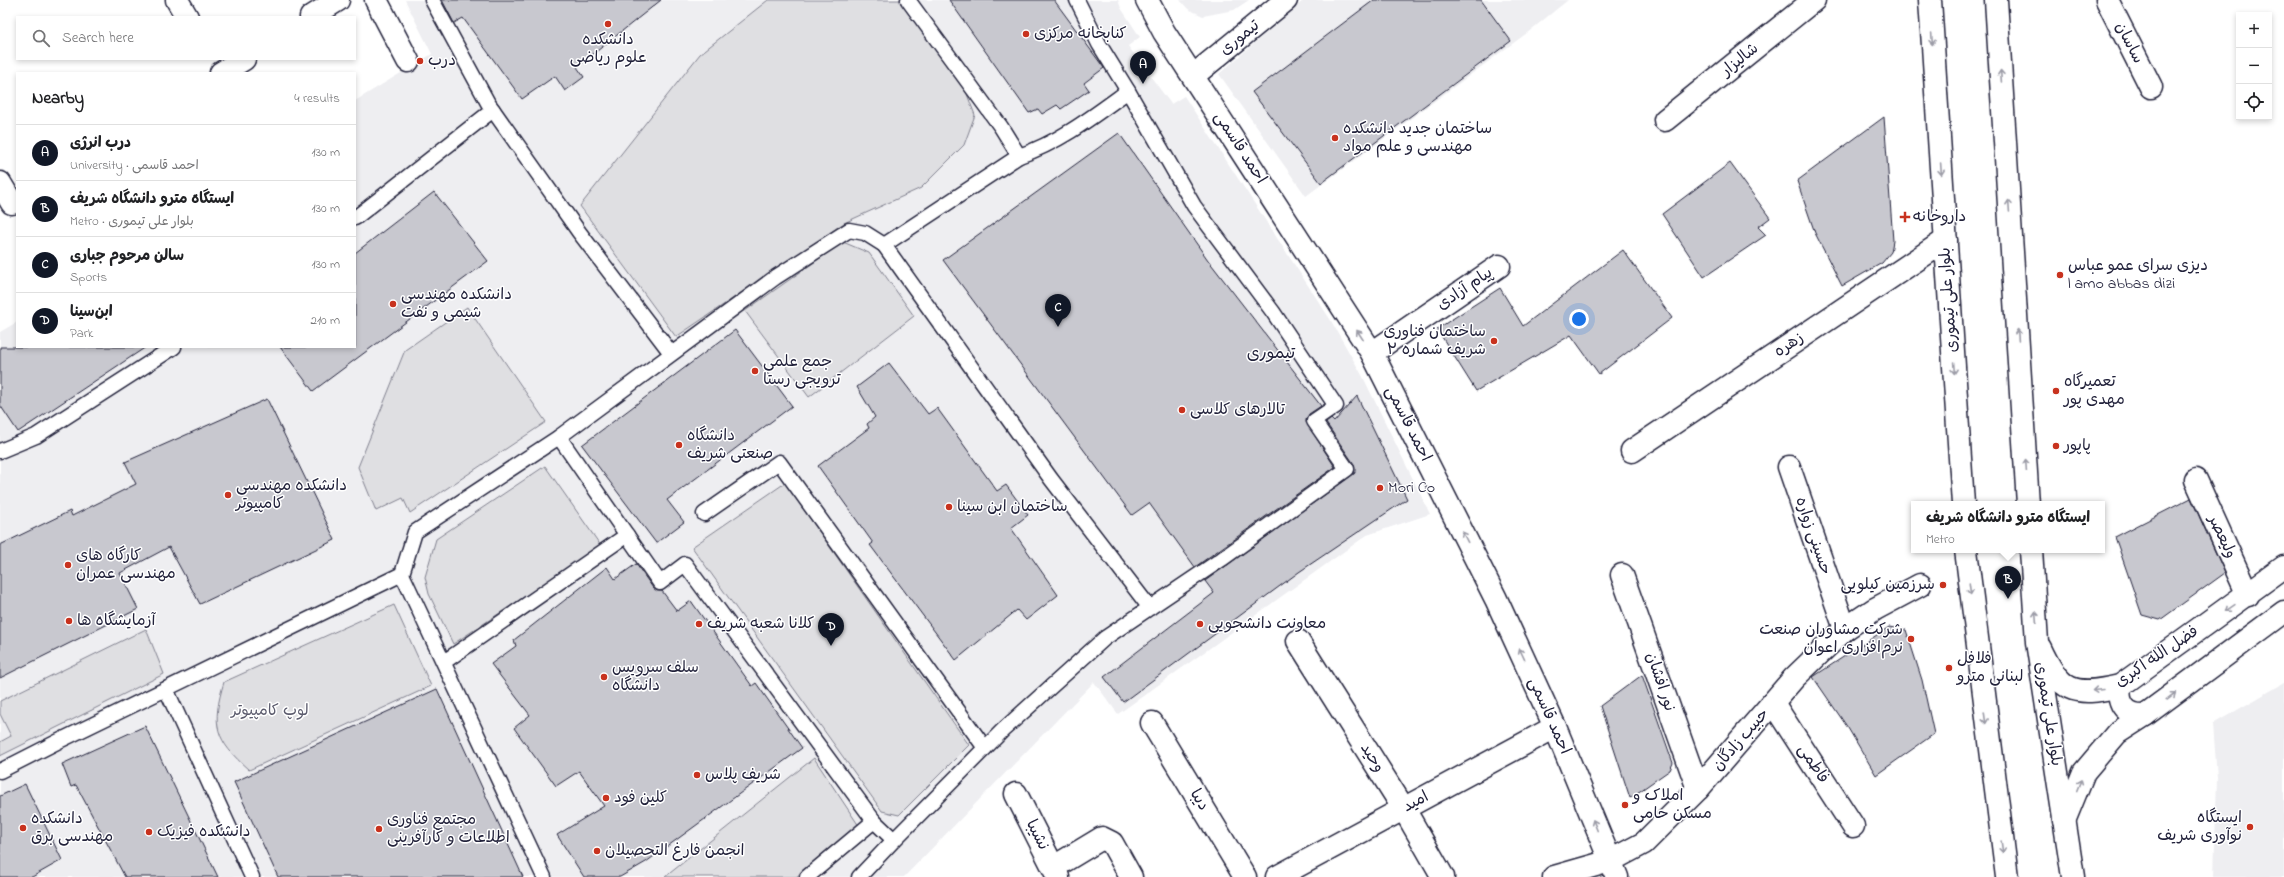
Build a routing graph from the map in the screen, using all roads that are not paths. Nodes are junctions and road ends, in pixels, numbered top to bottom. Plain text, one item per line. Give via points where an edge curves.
1 (176, 0) edge
2 (338, 0) edge
3 (376, 0) edge
4 (432, 0) edge
5 (908, 0) edge
6 (1077, 0) edge
7 (1146, 0) edge
8 (1286, 0) edge
9 (1814, 0) edge
10 (1930, 0) edge
11 (1996, 0) edge
12 (2107, 0) edge
13 (186, 16) edge
14 (313, 16) edge
15 (241, 60) edge
16 (245, 60) edge
17 (408, 61) dead end
18 (219, 68) edge
19 (253, 72) edge
20 (1193, 76) junction
21 (2151, 87) dead end
22 (1128, 91) junction
23 (493, 110) junction
24 (1665, 120) dead end
25 (1019, 156) junction
26 (0, 183) edge
27 (10, 204) edge
28 (356, 217) edge
29 (1946, 240) junction
30 (884, 245) junction
31 (1499, 266) dead end
32 (172, 348) edge
33 (671, 353) junction
34 (1372, 353) junction
35 (559, 437) junction
36 (0, 451) edge
37 (1632, 451) dead end
38 (1789, 466) dead end
39 (2196, 480) dead end
40 (1963, 501) edge
41 (2028, 501) edge
42 (704, 514) dead end
43 (627, 535) junction
44 (1966, 553) edge
45 (2031, 553) edge
46 (2284, 567) edge
47 (402, 574) junction
48 (1622, 575) dead end
49 (1920, 586) dead end
50 (2248, 595) junction
51 (1150, 608) junction
52 (2284, 612) edge
53 (1845, 629) junction
54 (1298, 641) dead end
55 (2037, 642) junction
56 (444, 662) junction
57 (2120, 686) junction
58 (166, 689) junction
59 (1773, 703) junction
60 (2145, 716) junction
61 (1152, 723) dead end
62 (1555, 727) junction
63 (985, 748) junction
64 (0, 771) edge
65 (1698, 789) junction
66 (1016, 794) dead end
67 (1404, 809) junction
68 (874, 821) junction
69 (2064, 821) junction
70 (1853, 826) dead end
71 (894, 840) junction
72 (1614, 869) edge
73 (1056, 872) edge
74 (252, 877) edge
75 (544, 877) edge
76 (807, 877) edge
77 (859, 877) edge
78 (1131, 877) edge
79 (1245, 877) edge
80 (1277, 877) edge
81 (1443, 877) edge
82 (1554, 877) edge
83 (2006, 877) edge
84 (2073, 877) edge

1 - 13 street
2 - 14 street
3 - 17 street
4 - 23 lane
5 - 25 lane via 1001,127
6 - 22 lane via 1099,44
7 - 20 street, احمد قاسمی
8 - 20 street, تیموری
9 - 24 street, شالیزار
10 -> 29 street, بلوار علی تیموری
41 -> 11 street
12 - 21 street, ساسان
15 - 18 street
16 - 19 street
34 -> 20 street, احمد قاسمی
22 - 25 lane via 1100,112 1040,149
22 - 51 lane via 1194,206 1273,312 1336,406 1314,421 1347,469
23 - 28 lane
23 - 33 lane via 579,232
25 - 30 lane
26 - 27 street
29 - 37 street, زهره
29 -> 40 street, بلوار علی تیموری
30 - 33 lane via 865,233 849,230 776,277
30 - 51 lane via 1052,479
31 - 34 street, پیام آزادی
32 - 36 lane via 36,436
33 - 35 lane
62 -> 34 street, احمد قاسمی via 1496,599
35 - 43 lane
35 - 47 lane via 415,532
38 - 53 street, حسینی زواره
39 - 50 street, ولیعصر
42 - 63 lane via 779,462
43 - 56 lane
43 - 68 lane via 660,583 685,564
44 -> 83 street
55 -> 45 street, بلوار علی تیموری
46 - 50 street, فضل الله اکبری
47 - 56 lane
47 - 58 lane
48 - 65 street, نور افشان
49 - 53 street, حبیب زادگان via 1875,609
50 -> 57 street, فضل الله اکبری
51 - 63 lane via 1105,638
60 -> 52 street
53 - 59 street, حبیب زادگان via 1794,678
54 - 67 street, وحید
57 -> 55 street, فضل الله اکبری via 2097,691 2068,687 2058,682
55 - 69 street, بلوار علی تیموری
56 - 75 lane
57 - 60 street via 2118,695 2127,712
58 - 64 lane
58 - 74 lane
59 - 65 street, حبیب زادگان
59 - 70 street, فاطمی
69 -> 60 street via 2084,772 2117,733
61 - 79 street, دیبا
62 - 67 street, امید
72 -> 62 street, احمد قاسمی
63 - 71 lane
65 - 72 street, حبیب زادگان
66 - 73 street, نشیبا
67 - 80 street, امید
67 - 81 street, وحید
68 - 71 lane
68 - 76 lane
69 - 84 street, بلوار علی تیموری
71 - 77 lane
72 - 82 street, حبیب زادگان
73 - 78 street via 1095,840 1102,838 1112,843

